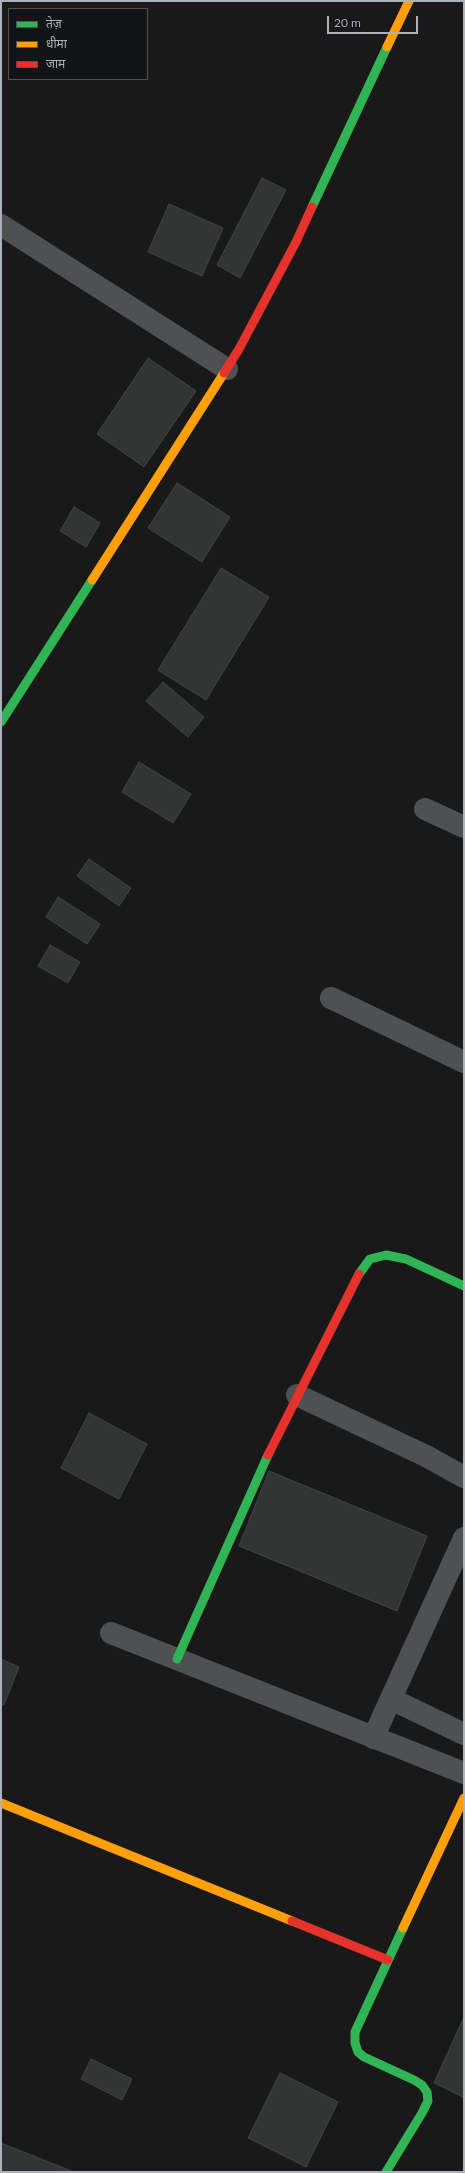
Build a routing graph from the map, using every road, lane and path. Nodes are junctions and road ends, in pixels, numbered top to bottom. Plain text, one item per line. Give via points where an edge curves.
1 (409, 1) edge
2 (1, 225) edge
3 (227, 369) junction
4 (1, 722) edge
5 (425, 809) dead end
6 (464, 826) edge
7 (331, 998) dead end
8 (464, 1062) edge
9 (464, 1286) edge
10 (297, 1395) junction
11 (464, 1477) edge
12 (464, 1538) edge
13 (112, 1633) dead end
14 (177, 1659) junction
15 (391, 1700) junction
16 (464, 1734) edge
17 (373, 1738) junction
18 (464, 1773) edge
19 (464, 1798) edge
20 (1, 1803) edge
21 (388, 1960) junction
22 (386, 2172) edge

1 - 3 street via 296,242
2 - 3 street
3 - 4 street
5 - 6 street
7 - 8 street
9 - 10 street via 406,1259 386,1255 370,1260 357,1276
10 - 11 street via 426,1456
10 - 14 street
12 - 15 street
13 - 14 street
14 - 17 street
15 - 16 street
15 - 17 street
17 - 18 street
19 - 21 street
20 - 21 street
21 - 22 street via 355,2032 355,2044 358,2052 364,2057 422,2085 428,2101

